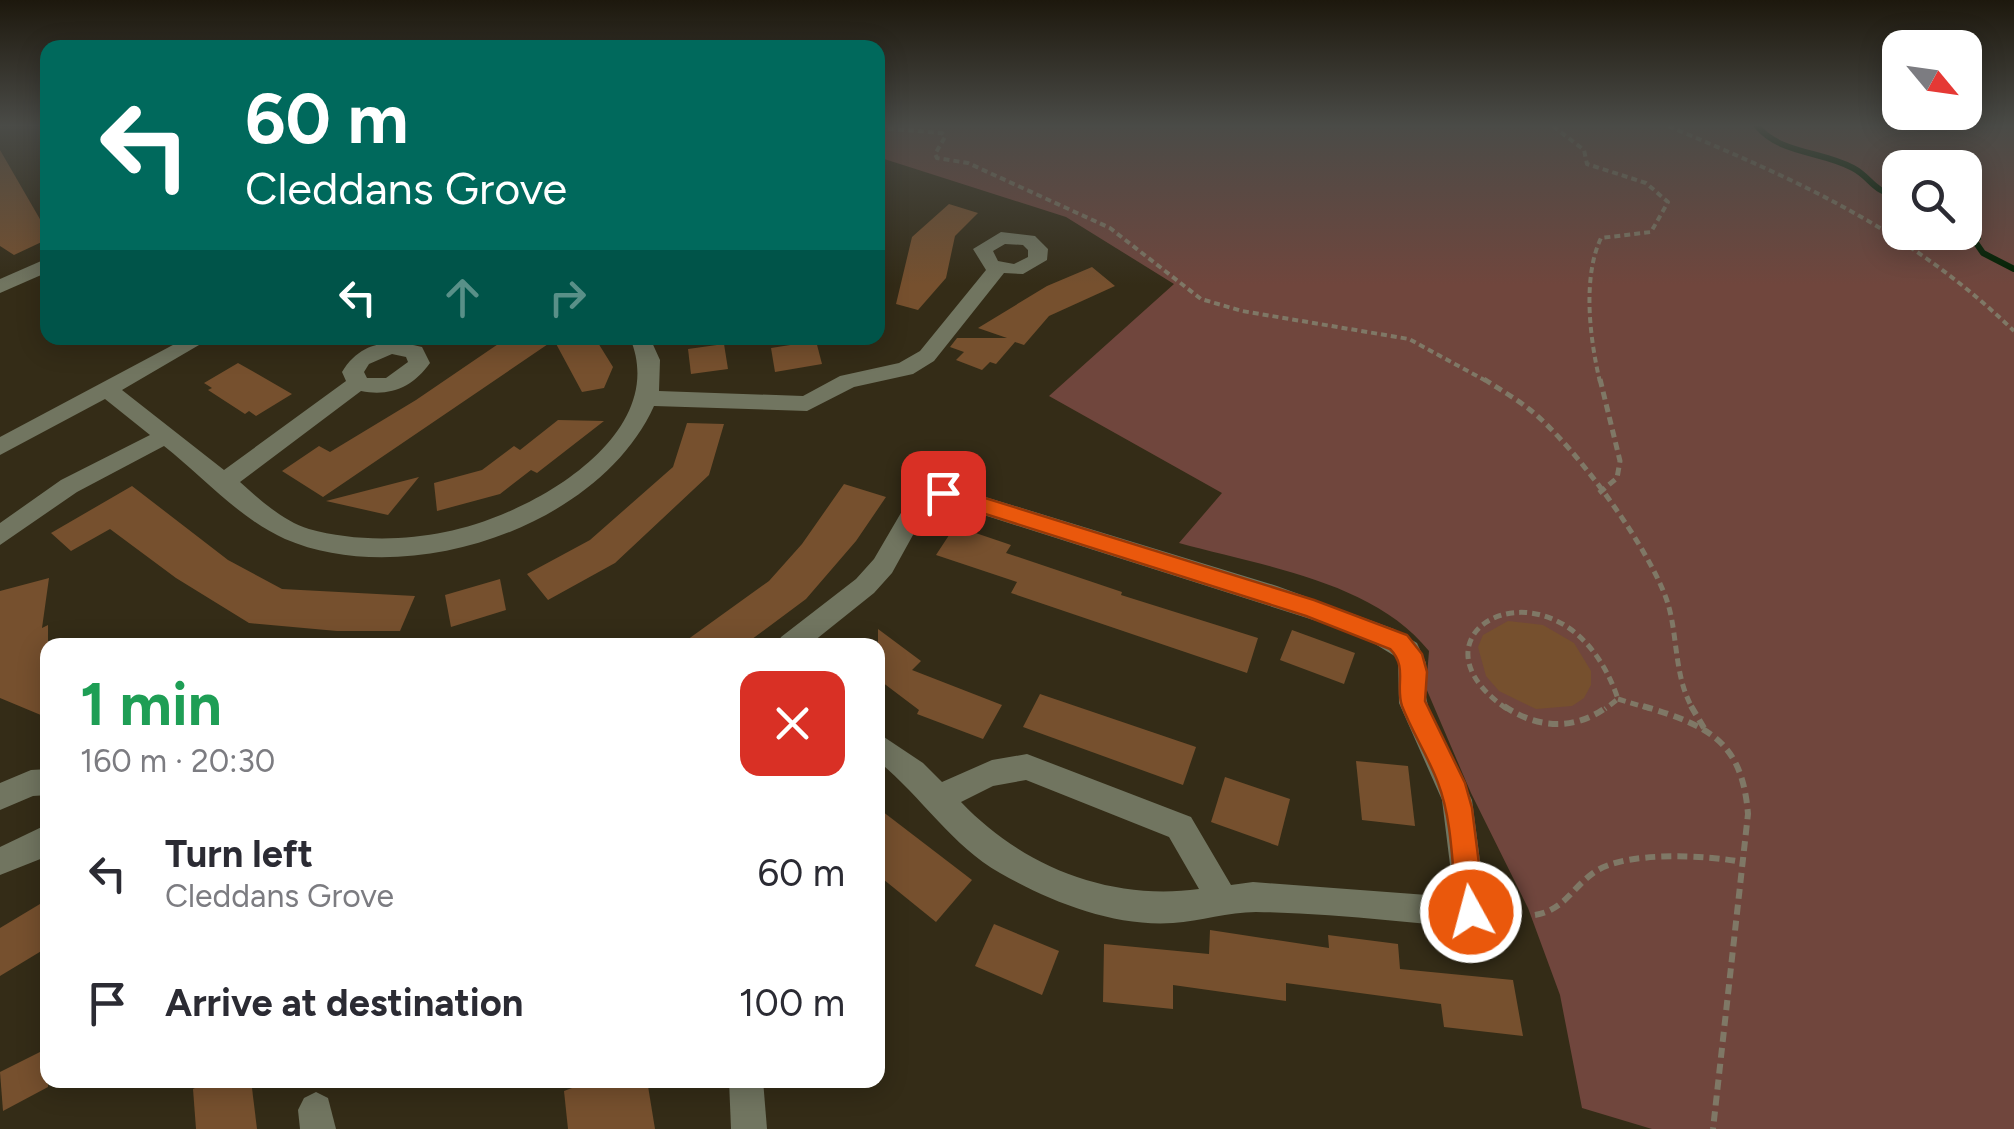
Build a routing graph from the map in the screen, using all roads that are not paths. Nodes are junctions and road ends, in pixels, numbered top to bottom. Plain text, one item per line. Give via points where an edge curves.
1 (40, 268) edge
2 (997, 268) dead end
3 (1, 285) edge
4 (188, 345) edge
5 (643, 345) edge
6 (358, 383) dead end
7 (108, 390) junction
8 (648, 398) junction
9 (166, 436) junction
10 (0, 448) edge
11 (224, 482) junction
12 (0, 536) edge
13 (798, 638) edge
14 (885, 750) edge
15 (40, 782) edge
16 (0, 796) edge
17 (940, 799) junction
18 (40, 844) edge
19 (0, 861) edge
20 (1223, 901) junction
21 (1471, 912) junction
22 (1506, 916) road end
23 (748, 1088) edge
24 (755, 1128) edge

1 - 3 street
2 - 8 street via 927,356 905,370 848,381 798,404
4 - 7 street
5 - 8 street via 652,365
6 - 11 street
7 - 9 street
7 - 10 street
8 - 11 street via 621,443 576,486 514,519 437,543 363,547 310,538 269,520
9 - 11 street
9 - 12 street via 69,486
13 - 21 street via 883,566 920,500 943,493 1314,609 1398,642 1410,654 1413,701 1459,808
14 - 17 street
15 - 16 street
17 - 20 street via 1011,864 1073,892 1130,907
17 - 20 street via 984,774 1027,767 1180,827
18 - 19 street
20 - 21 street via 1253,897
21 - 22 street
23 - 24 street

